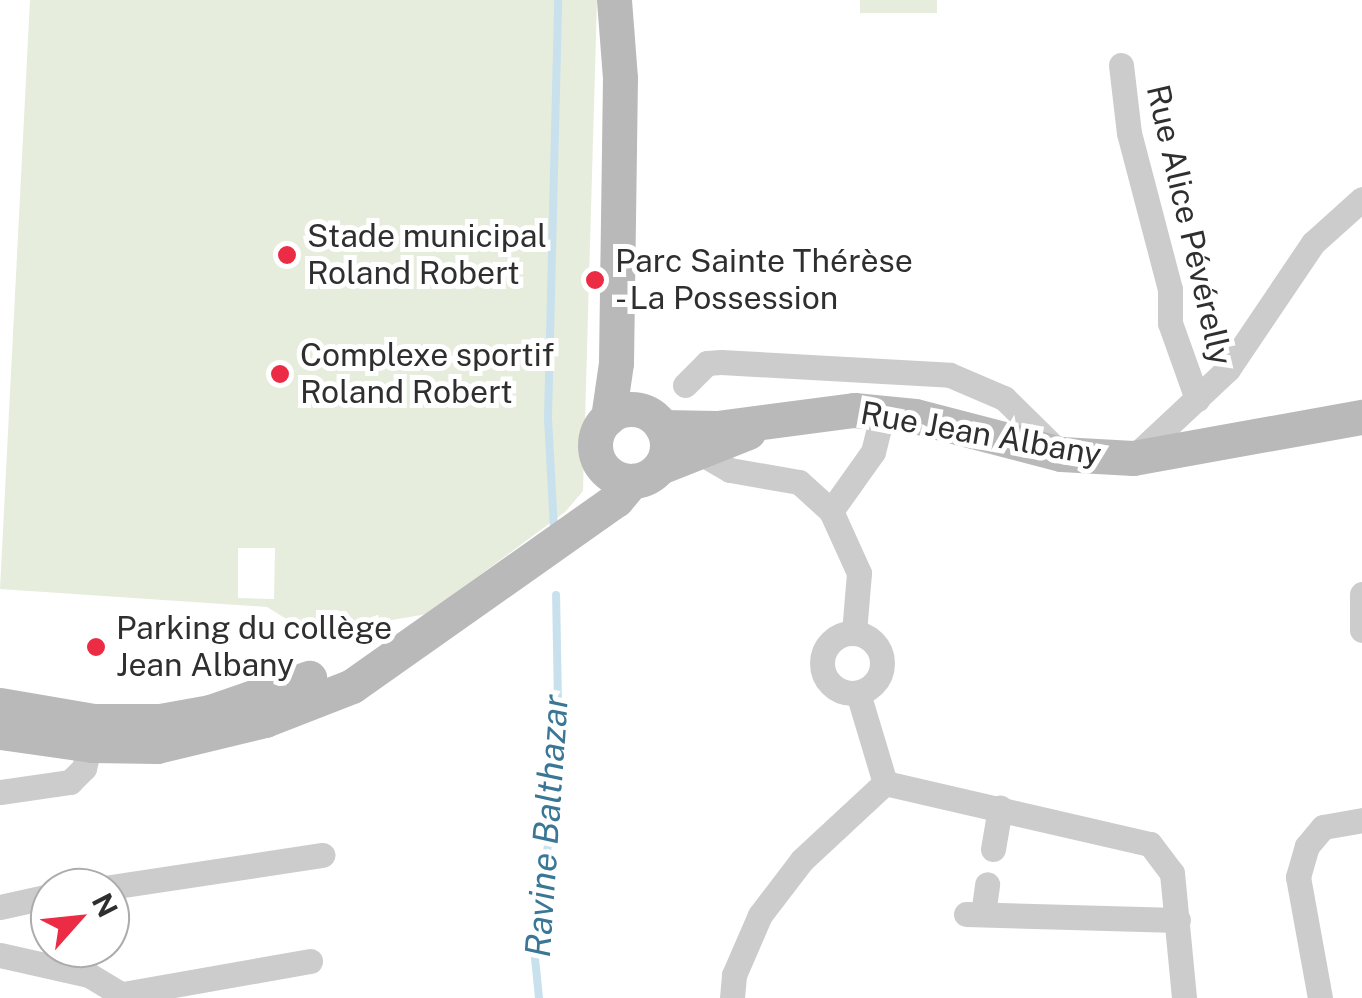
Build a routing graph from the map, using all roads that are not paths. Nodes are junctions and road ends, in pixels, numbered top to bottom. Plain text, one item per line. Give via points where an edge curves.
1 (614, 0) edge
2 (630, 0) edge
3 (1121, 66) dead end
4 (620, 78) junction
5 (1362, 199) edge
6 (685, 386) dead end
7 (1197, 399) junction
8 (883, 412) junction
9 (636, 418) junction
10 (1362, 418) edge
11 (771, 419) junction
12 (702, 454) junction
13 (1061, 454) junction
14 (1132, 458) junction
15 (635, 474) junction
16 (831, 511) junction
17 (1362, 594) edge
18 (1362, 630) edge
19 (854, 632) junction
20 (858, 693) junction
21 (0, 705) edge
22 (0, 732) edge
23 (93, 733) junction
24 (885, 783) junction
25 (0, 792) edge
26 (1000, 808) junction
27 (1362, 820) edge
28 (993, 849) dead end
29 (323, 856) dead end
30 (130, 884) edge
31 (988, 884) dead end
32 (30, 900) edge
33 (0, 907) edge
34 (1178, 920) junction
35 (0, 955) edge
36 (310, 961) dead end
37 (125, 996) edge
38 (732, 998) edge
39 (1184, 998) edge
40 (1320, 998) edge

1 - 4 main road
2 - 4 main road
3 - 7 street, Rue Alice Pévérelly via 1129,133 1170,289 1170,323
4 - 9 main road via 616,362
5 - 7 street, Rue Alice Pévérelly via 1313,243 1228,369
6 - 13 street via 707,363 722,362 950,375 1004,398
7 - 14 street, Rue Alice Pévérelly
8 - 11 main road, Rue Jean Albany via 822,410
8 - 13 main road, Rue Jean Albany
8 - 16 street via 873,452
9 - 11 main road, Rue Jean Albany
9 - 15 main road via 668,446
9 - 15 main road via 596,447
10 - 14 main road, Rue Jean Albany
11 - 12 main road, Rue Jean Albany
12 - 15 main road, Rue Jean Albany
12 - 16 street via 730,470 799,482
13 - 14 main road, Rue Jean Albany
15 - 23 main road via 590,518 448,618 210,712
16 - 19 street via 859,573
17 - 18 street
19 - 20 street via 876,644 882,667 878,679
19 - 20 street via 840,634 822,657 830,684
20 - 24 street
21 - 23 main road
22 - 23 main road
23 - 25 street via 84,768 70,782
24 - 26 street
24 - 38 street via 802,860 760,915 734,975
26 - 28 street
26 - 34 street via 1150,844 1172,874
27 - 40 street via 1323,827 1307,846 1298,876
29 - 30 street
31 - 34 street via 974,914
32 - 33 street
34 - 39 street
35 - 37 street via 89,976
36 - 37 street

